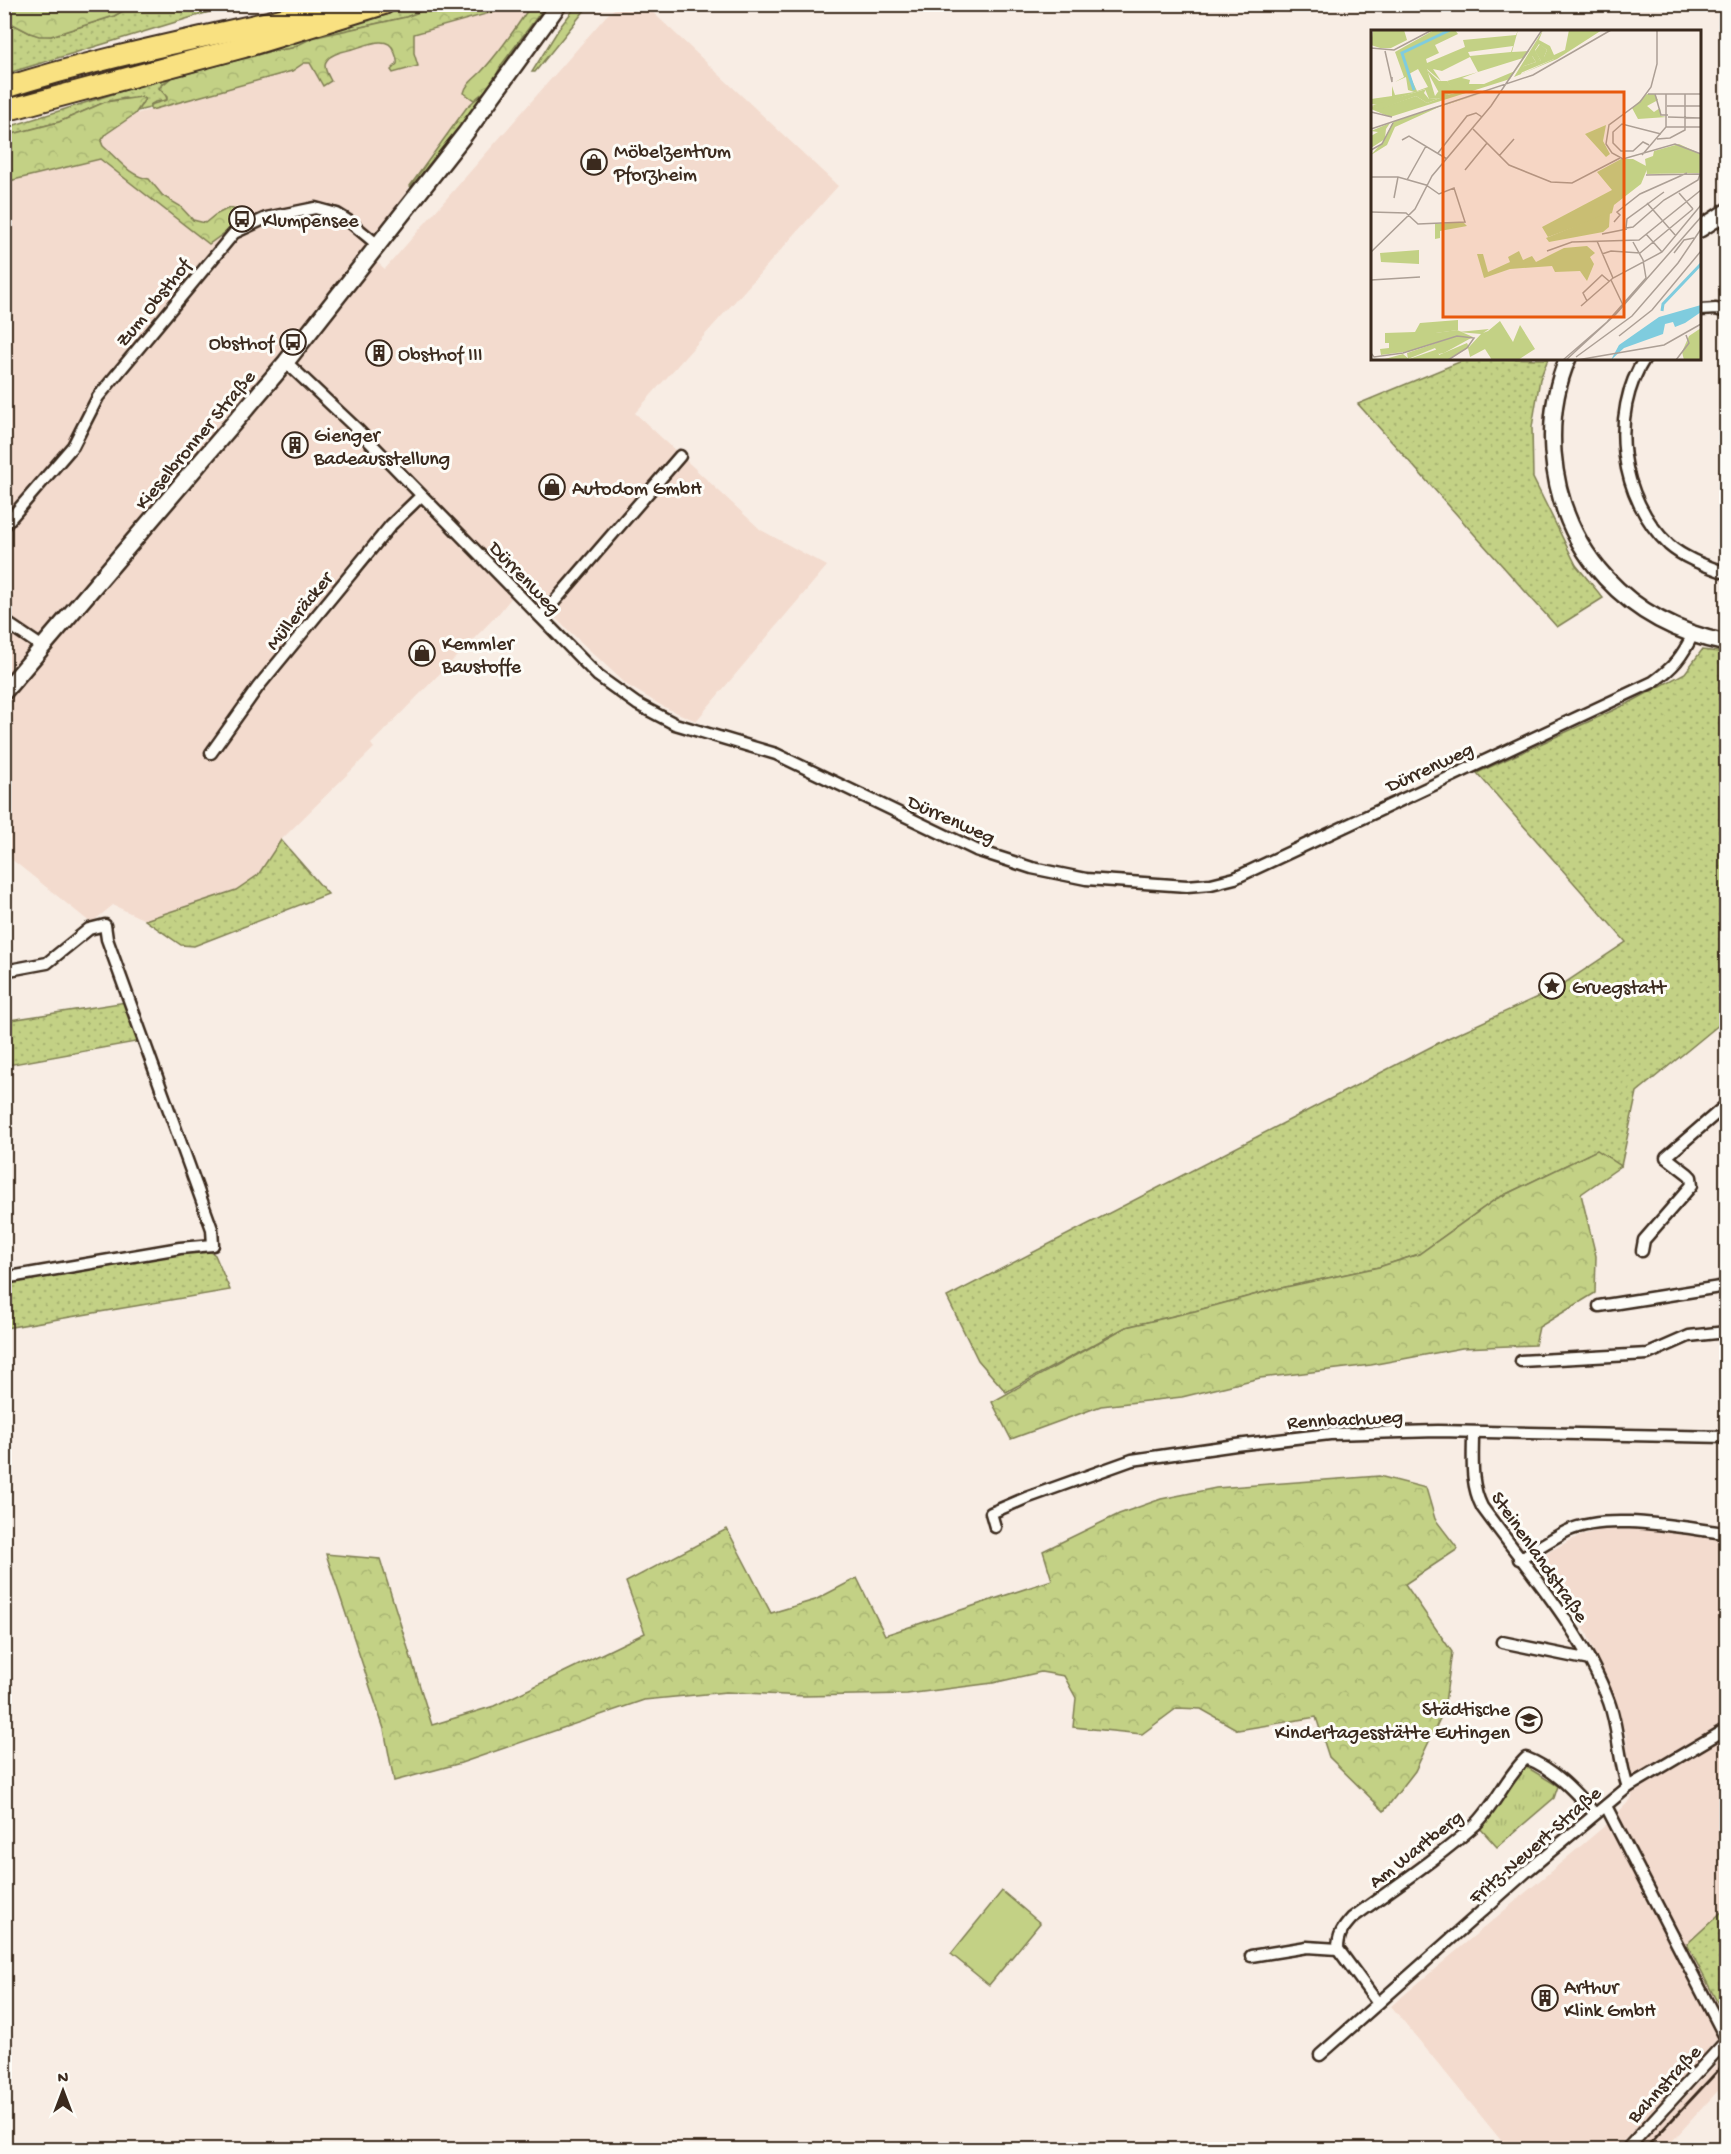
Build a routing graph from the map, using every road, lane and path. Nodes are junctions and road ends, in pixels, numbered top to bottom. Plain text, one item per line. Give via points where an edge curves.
1 (344, 4) edge
2 (384, 4) edge
3 (559, 4) edge
4 (4, 87) edge
5 (4, 111) edge
6 (1726, 212) edge
7 (1701, 228) edge
8 (379, 246) junction
9 (1701, 310) edge
10 (1726, 312) edge
11 (1567, 360) edge
12 (1644, 360) edge
13 (286, 362) junction
14 (680, 456) dead end
15 (421, 496) junction
16 (4, 526) edge
17 (1726, 573) edge
18 (541, 617) junction
19 (4, 621) edge
20 (1693, 634) junction
21 (1726, 643) edge
22 (44, 648) junction
23 (4, 692) edge
24 (210, 753) dead end
25 (4, 971) edge
26 (1726, 1105) edge
27 (1642, 1251) dead end
28 (4, 1278) edge
29 (1726, 1286) edge
30 (1599, 1306) dead end
31 (1726, 1332) edge
32 (1521, 1361) dead end
33 (1473, 1433) junction
34 (1726, 1437) edge
35 (995, 1527) dead end
36 (1726, 1533) edge
37 (1520, 1559) junction
38 (1502, 1642) dead end
39 (1590, 1660) junction
40 (1726, 1729) edge
41 (1628, 1787) junction
42 (1606, 1806) junction
43 (1595, 1814) junction
44 (1338, 1949) junction
45 (1251, 1956) dead end
46 (1377, 2002) junction
47 (1726, 2040) edge
48 (1320, 2055) dead end
49 (1626, 2150) edge

1 - 4 highway via 64,68
2 - 5 highway via 244,47
3 - 8 street, Kieselbronner Straße
6 - 7 street
8 - 13 street, Kieselbronner Straße
8 - 16 street, Zum Obsthof via 337,214 315,208 266,218 234,233 98,397 73,446
9 - 10 street
11 - 20 street via 1557,392 1553,444 1555,473 1570,526 1600,574 1617,590 1638,608
12 - 17 street via 1632,385 1623,431 1633,489 1669,545
13 - 15 street, Dürrenweg
13 - 22 street, Kieselbronner Straße
14 - 18 street
15 - 18 street, Dürrenweg
15 - 24 street, Mülleräcker via 391,525 258,687
18 - 20 street, Dürrenweg via 598,676 637,704 683,727 776,754 976,850 1032,868 1086,879 1187,886 1235,878 1653,682 1682,657
19 - 22 street
20 - 21 street
22 - 23 street, Kieselbronner Straße
25 - 28 street via 47,963 88,929 105,925 212,1228 213,1245
26 - 27 street via 1666,1157 1691,1177 1692,1185 1644,1240
29 - 30 street
31 - 32 street via 1689,1336 1648,1354
33 - 34 street, Rennbachweg
33 - 35 street, Rennbachweg via 1330,1434 1132,1460 991,1513
33 - 37 street, Steinenlandstraße via 1476,1496
36 - 37 street via 1610,1522 1568,1531
37 - 39 street, Steinenlandstraße
38 - 39 street
39 - 41 street, Steinenlandstraße via 1610,1703
40 - 41 street, Fritz-Neuert-Straße
41 - 42 street, Fritz-Neuert-Straße
42 - 43 street, Fritz-Neuert-Straße
42 - 47 street
43 - 44 street, Am Wartberg via 1565,1781 1526,1758 1476,1823 1352,1918 1342,1929
43 - 46 street, Fritz-Neuert-Straße
44 - 45 street via 1307,1947
44 - 46 street
46 - 48 street, Fritz-Neuert-Straße
47 - 49 street, Bahnstraße

